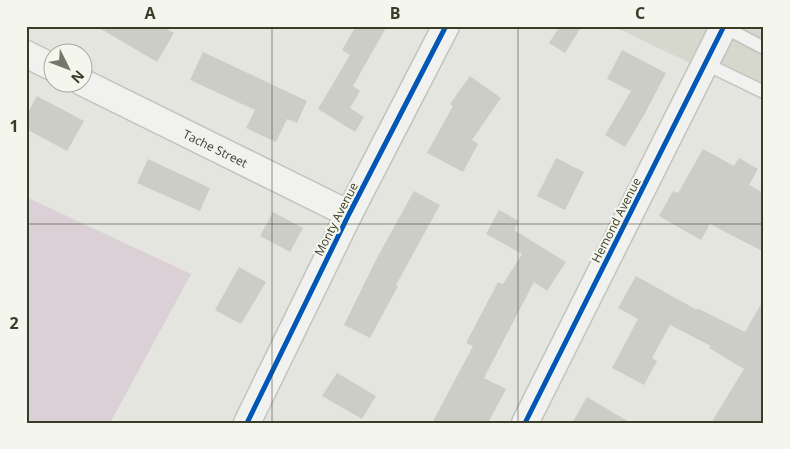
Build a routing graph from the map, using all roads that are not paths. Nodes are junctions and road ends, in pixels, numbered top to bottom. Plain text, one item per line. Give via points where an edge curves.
1 (446, 26) edge
2 (724, 27) edge
3 (764, 48) edge
4 (26, 54) edge
5 (42, 62) edge
6 (706, 64) junction
7 (92, 87) edge
8 (764, 92) edge
9 (349, 214) junction
10 (246, 423) edge
11 (524, 423) edge

1 - 9 street, Monty Avenue
2 - 3 lane
2 - 6 street, Hemond Avenue
4 - 5 street
6 - 8 lane
6 - 11 street, Hemond Avenue
7 - 9 street, Tache Street
9 - 10 street, Monty Avenue

